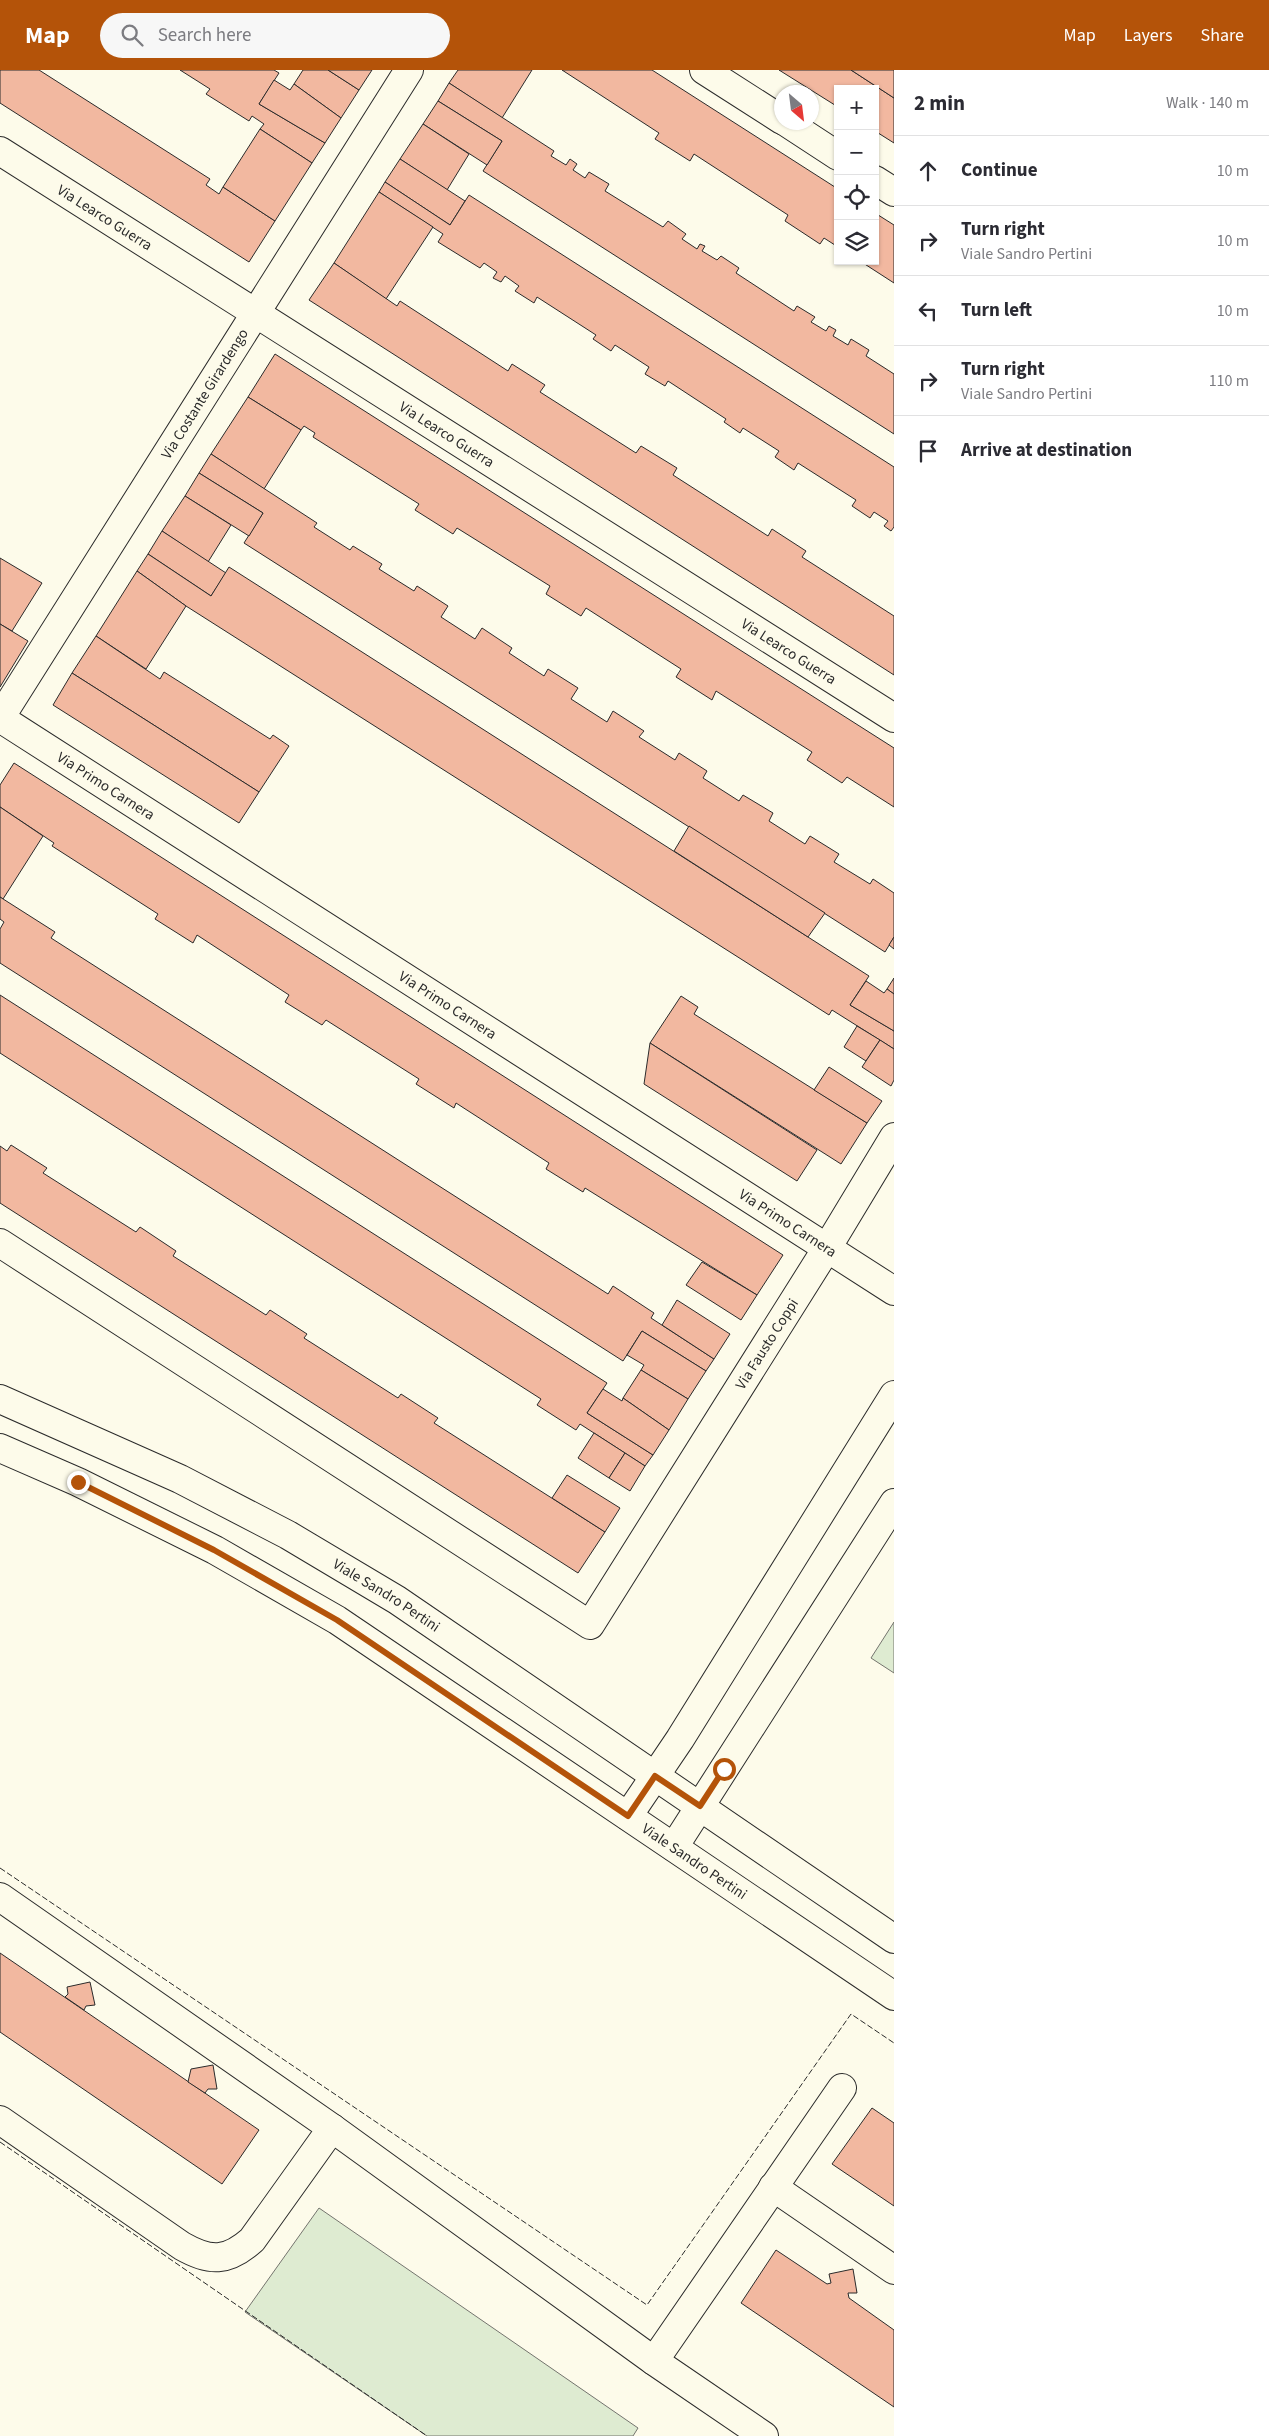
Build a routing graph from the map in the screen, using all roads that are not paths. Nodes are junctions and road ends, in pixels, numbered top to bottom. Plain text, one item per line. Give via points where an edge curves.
1 (409, 70) edge
2 (704, 70) edge
3 (774, 115) edge
4 (798, 130) edge
5 (0, 151) edge
6 (834, 153) edge
7 (879, 183) edge
8 (894, 192) edge
9 (256, 312) junction
10 (0, 718) edge
11 (894, 718) edge
12 (894, 1137) edge
13 (0, 1243) edge
14 (827, 1248) junction
15 (894, 1291) edge
16 (894, 1395) edge
17 (0, 1399) edge
18 (0, 1448) edge
19 (894, 1504) edge
20 (655, 1776) junction
21 (700, 1806) junction
22 (628, 1816) junction
23 (674, 1847) junction
24 (0, 1897) edge
25 (894, 1939) edge
26 (894, 1996) edge
27 (842, 2088) dead end
28 (0, 2120) edge
29 (332, 2128) junction
30 (773, 2187) junction
31 (894, 2270) edge
32 (654, 2361) junction
33 (764, 2436) edge

1 - 9 street, Via Costante Girardengo
2 - 3 street
4 - 6 street
5 - 9 street, Via Learco Guerra
7 - 8 street
9 - 10 street, Via Costante Girardengo
9 - 11 street, Via Learco Guerra
10 - 14 street, Via Primo Carnera
12 - 14 street, Via Fausto Coppi
13 - 14 street, Via Fausto Coppi via 590,1625
14 - 15 street, Via Primo Carnera
16 - 20 street
17 - 20 street, Viale Sandro Pertini via 180,1479 288,1535 396,1600
18 - 22 street, Viale Sandro Pertini via 78,1482 214,1550 337,1620
19 - 21 street
20 - 21 street, Viale Sandro Pertini
20 - 22 street
21 - 23 street
21 - 25 street, Viale Sandro Pertini
22 - 23 street, Viale Sandro Pertini
23 - 26 street, Viale Sandro Pertini
24 - 29 street
27 - 30 street
28 - 29 street via 182,2246 197,2255 217,2259 238,2253 252,2240
29 - 32 street
30 - 31 street
30 - 32 street
32 - 33 street

